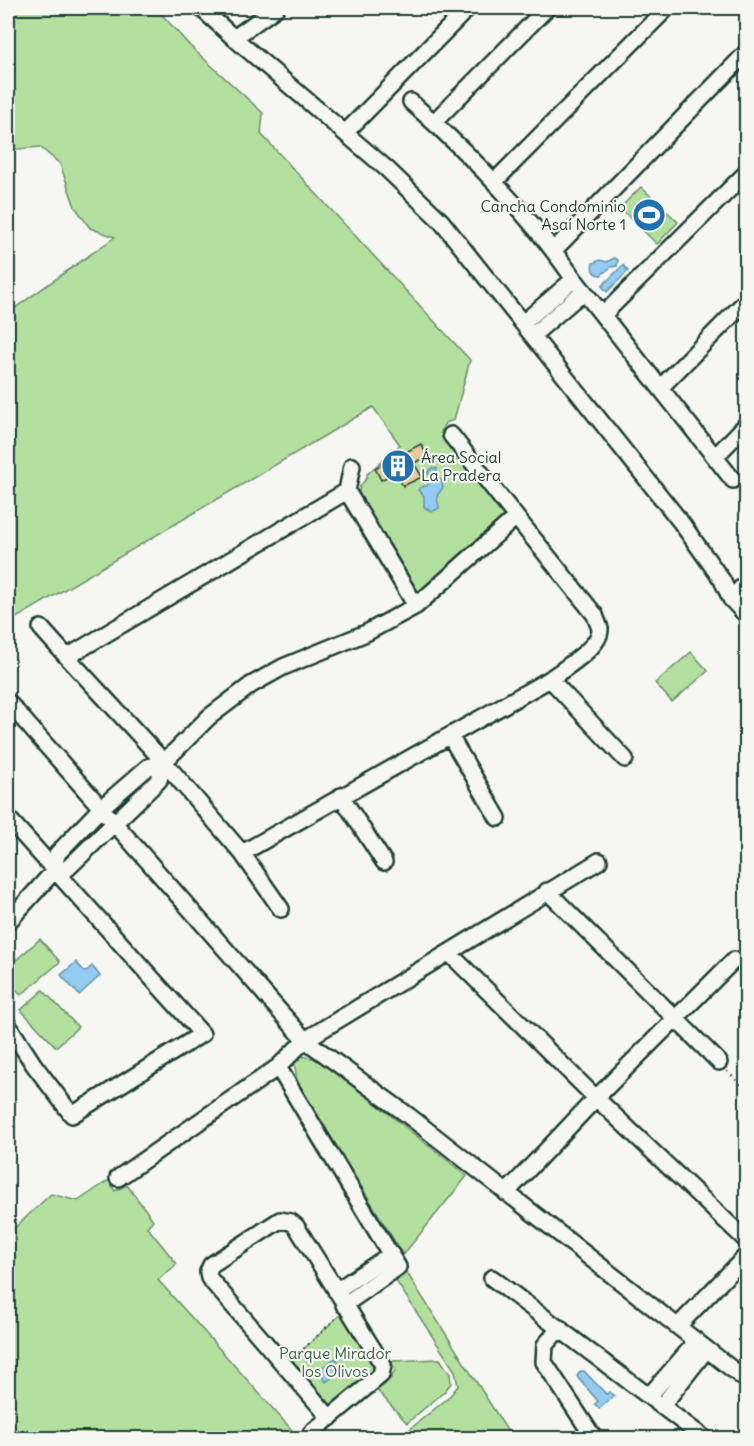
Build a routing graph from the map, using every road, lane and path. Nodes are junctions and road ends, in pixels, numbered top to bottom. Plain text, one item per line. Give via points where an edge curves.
1 (201, 8) edge
2 (276, 8) edge
3 (468, 8) edge
4 (547, 8) edge
5 (667, 8) edge
6 (234, 38) junction
7 (747, 53) edge
8 (411, 102) dead end
9 (434, 122) junction
10 (345, 133) junction
11 (747, 173) edge
12 (495, 181) junction
13 (554, 250) junction
14 (574, 279) junction
15 (584, 291) junction
16 (747, 301) edge
17 (603, 315) junction
18 (523, 323) junction
19 (533, 335) junction
20 (660, 388) junction
21 (747, 425) edge
22 (451, 435) dead end
23 (715, 457) junction
24 (352, 466) dead end
25 (733, 480) dead end
26 (347, 491) junction
27 (516, 517) junction
28 (747, 583) edge
29 (731, 599) junction
30 (416, 606) junction
31 (747, 615) edge
32 (41, 628) dead end
33 (67, 657) junction
34 (550, 680) junction
35 (8, 702) edge
36 (450, 736) junction
37 (625, 759) dead end
38 (164, 762) junction
39 (341, 796) junction
40 (101, 808) junction
41 (8, 818) edge
42 (498, 818) dead end
43 (115, 823) junction
44 (242, 853) junction
45 (599, 861) dead end
46 (384, 862) dead end
47 (54, 871) junction
48 (548, 891) junction
49 (281, 909) dead end
50 (8, 922) edge
51 (449, 952) junction
52 (734, 960) dead end
53 (676, 1019) junction
54 (8, 1025) edge
55 (305, 1040) junction
56 (718, 1062) joint
57 (278, 1067) junction
58 (747, 1090) edge
59 (596, 1098) junction
60 (118, 1178) dead end
61 (506, 1193) junction
62 (747, 1240) edge
63 (747, 1256) edge
64 (394, 1261) junction
65 (492, 1278) dead end
66 (336, 1291) junction
67 (343, 1309) junction
68 (678, 1326) junction
69 (560, 1328) junction
70 (701, 1346) junction
71 (292, 1360) dead end
72 (747, 1380) edge
73 (649, 1396) junction
74 (662, 1406) junction
75 (330, 1418) junction
76 (311, 1433) dead end
77 (594, 1438) edge
78 (704, 1438) edge

1 - 6 street
2 - 6 street
3 - 10 street
4 - 9 street
5 - 12 street
6 - 10 street
7 - 13 street
8 - 9 street
9 - 12 street
10 - 18 street via 441,221
11 - 17 street
12 - 13 street
13 - 14 street
14 - 15 street
14 - 18 street
15 - 17 street
15 - 19 street
16 - 20 street
17 - 20 street
18 - 19 street
19 - 29 street via 691,536
20 - 23 street
21 - 23 street
22 - 27 street
23 - 25 street
24 - 26 street
26 - 30 street
26 - 33 street
27 - 30 street
27 - 34 street via 595,615 600,629 591,647
28 - 29 street
29 - 31 street
30 - 38 street via 251,685 208,717
32 - 33 street
33 - 38 street
34 - 36 street
34 - 37 street
35 - 40 street
36 - 39 street
36 - 42 street
38 - 40 street via 148,767
38 - 43 street via 159,780
38 - 44 street
39 - 44 street
39 - 46 street
40 - 43 street
40 - 47 street via 57,854
41 - 47 street
43 - 47 street via 68,868
43 - 55 street
44 - 49 street
45 - 48 street
47 - 50 street
47 - 54 street via 202,1034 72,1115
48 - 51 street
48 - 53 street
51 - 55 street
51 - 59 street
52 - 53 street
53 - 56 street
53 - 59 street
55 - 57 street
55 - 61 street
56 - 58 path
57 - 60 street
57 - 64 street
59 - 61 street
59 - 62 street
61 - 68 street
63 - 68 street
64 - 66 street
64 - 67 street
65 - 69 street
66 - 67 street
66 - 75 street via 296,1226 279,1220 211,1265 208,1272 209,1278
67 - 71 path
67 - 75 street via 384,1370
68 - 70 street
69 - 73 street
69 - 77 street via 545,1345 544,1362
70 - 72 street
70 - 73 street
70 - 74 street
73 - 74 street
74 - 78 street
75 - 76 street

